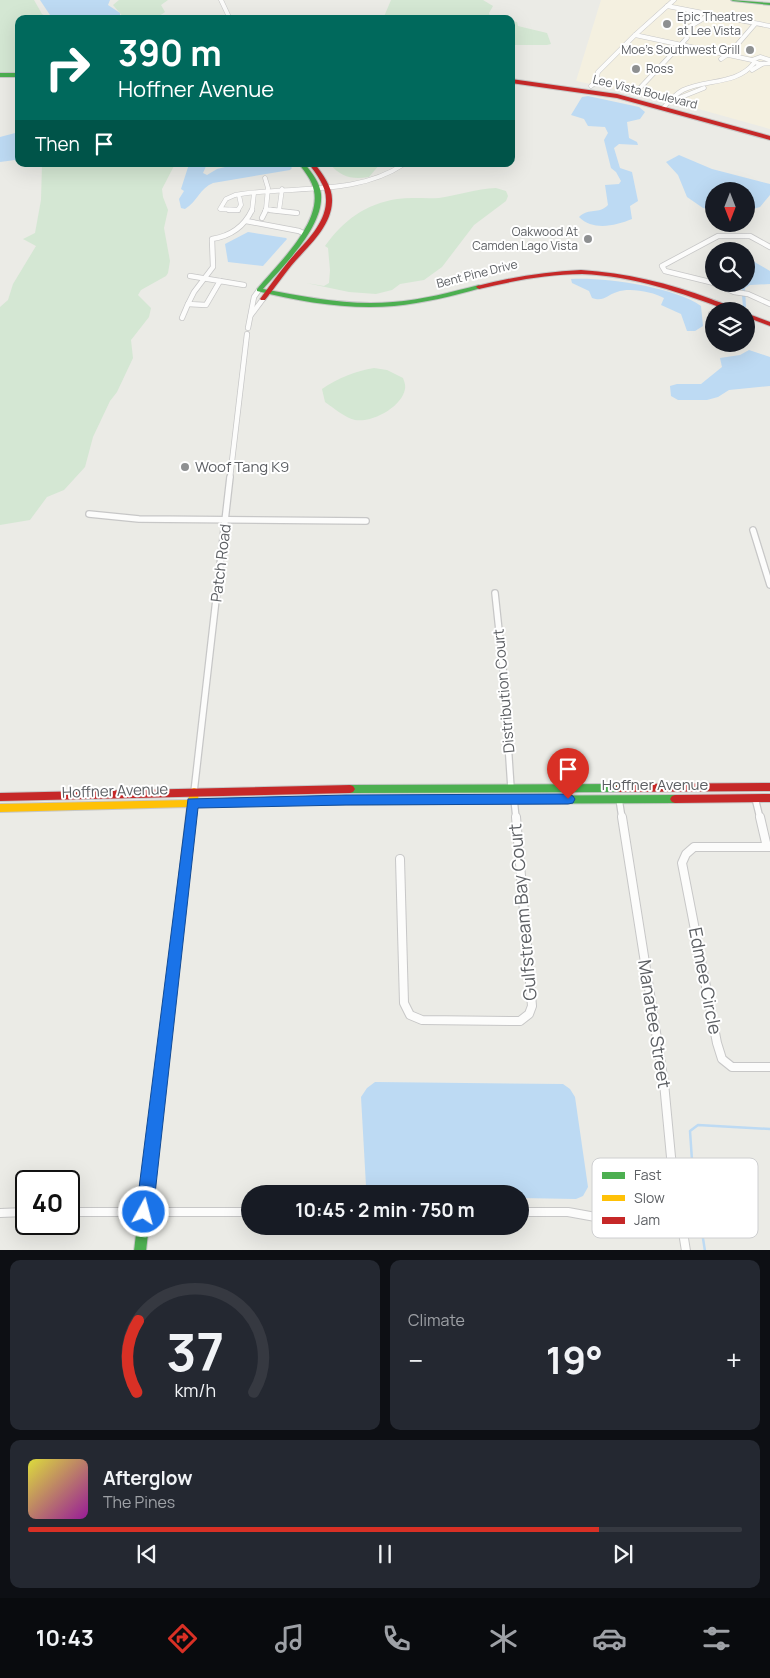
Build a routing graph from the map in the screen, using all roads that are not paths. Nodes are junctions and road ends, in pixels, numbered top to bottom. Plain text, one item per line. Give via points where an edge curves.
1 (221, 0) edge
2 (674, 0) edge
3 (733, 0) edge
4 (752, 0) edge
5 (770, 3) edge
6 (667, 6) junction
7 (228, 15) edge
8 (709, 15) junction
9 (755, 24) junction
10 (770, 26) edge
11 (635, 35) junction
12 (681, 44) junction
13 (726, 54) junction
14 (765, 55) dead end
15 (770, 55) edge
16 (760, 57) junction
17 (721, 59) dead end
18 (753, 60) junction
19 (770, 62) edge
20 (762, 64) junction
21 (0, 75) edge
22 (15, 75) edge
23 (515, 76) edge
24 (0, 80) edge
25 (15, 80) edge
26 (515, 81) edge
27 (602, 83) dead end
28 (594, 84) junction
29 (638, 90) dead end
30 (667, 104) junction
31 (770, 132) edge
32 (770, 138) edge
33 (305, 167) edge
34 (313, 167) edge
35 (401, 167) edge
36 (265, 178) dead end
37 (322, 186) junction
38 (282, 189) junction
39 (267, 191) junction
40 (254, 193) junction
41 (240, 195) junction
42 (266, 208) junction
43 (279, 210) junction
44 (297, 213) dead end
45 (262, 218) dead end
46 (244, 223) junction
47 (307, 234) junction
48 (707, 242) edge
49 (705, 243) edge
50 (770, 247) edge
51 (190, 276) dead end
52 (204, 279) junction
53 (220, 281) junction
54 (705, 282) edge
55 (244, 286) dead end
56 (265, 291) junction
57 (736, 292) edge
58 (714, 302) edge
59 (188, 304) junction
60 (770, 304) edge
61 (250, 317) junction
62 (182, 318) dead end
63 (755, 318) edge
64 (770, 324) edge
65 (89, 514) dead end
66 (366, 521) dead end
67 (226, 522) junction
68 (753, 530) dead end
69 (770, 584) edge
70 (495, 593) dead end
71 (735, 787) junction
72 (512, 788) junction
73 (563, 788) junction
74 (770, 789) edge
75 (194, 792) junction
76 (40, 796) junction
77 (0, 797) edge
78 (754, 798) junction
79 (770, 798) edge
80 (470, 799) junction
81 (514, 799) junction
82 (619, 799) junction
83 (657, 799) junction
84 (192, 803) junction
85 (0, 806) edge
86 (768, 847) edge
87 (400, 859) dead end
88 (770, 1067) edge
89 (671, 1158) edge
90 (15, 1212) edge
91 (80, 1212) edge
92 (144, 1212) junction
93 (241, 1212) edge
94 (529, 1212) edge
95 (0, 1213) edge
96 (592, 1216) edge
97 (140, 1250) edge

1 - 7 street
2 - 6 street
3 - 5 street
4 - 5 street
6 - 8 street
6 - 11 street
8 - 9 street
8 - 12 street via 694,21 684,33 687,38
9 - 10 street
9 - 13 street
11 - 12 street
11 - 28 street via 598,72
12 - 13 street
12 - 29 street
13 - 17 street
13 - 18 street
14 - 16 street
15 - 19 street
16 - 18 street
16 - 19 street
18 - 20 street
18 - 30 street via 748,70 728,79 683,90
19 - 20 street
20 - 30 street via 731,81 690,92
21 - 22 street
23 - 28 street, Lee Vista Boulevard
24 - 25 street
26 - 30 street, Lee Vista Boulevard
27 - 28 street
28 - 30 street, Lee Vista Boulevard
30 - 31 street, Lee Vista Boulevard
30 - 32 street, Lee Vista Boulevard
33 - 37 street
34 - 37 street
35 - 37 street via 380,178
36 - 39 street
37 - 38 street
37 - 47 street via 329,199 326,216
38 - 39 street
38 - 43 street
39 - 40 street
39 - 42 street
40 - 41 street
40 - 46 street via 254,207
41 - 41 street via 227,198 220,209 238,210
42 - 43 street
42 - 45 street
43 - 44 street
46 - 47 street
46 - 52 street via 212,240 213,267
47 - 56 street via 290,263
48 - 50 street via 718,236 750,236
49 - 54 street via 662,266 665,271
51 - 52 street
52 - 53 street
52 - 59 street
53 - 55 street
53 - 59 street via 206,305
56 - 58 street, Bent Pine Drive via 397,304 512,277 576,271 613,273 657,282
56 - 61 street
56 - 61 street, Patch Road via 254,297
57 - 60 street
59 - 62 street
61 - 67 street, Patch Road
63 - 64 street
65 - 67 street via 139,520
66 - 67 street
67 - 75 street, Patch Road
68 - 69 street
70 - 72 street, Distribution Court
71 - 73 street, Hoffner Avenue
71 - 74 street, Hoffner Avenue
71 - 83 street via 727,793 665,795
72 - 73 street, Hoffner Avenue
72 - 75 street, Hoffner Avenue
72 - 80 street via 497,795
73 - 81 street
74 - 78 street
75 - 76 street, Hoffner Avenue
75 - 84 street
76 - 77 street, Hoffner Avenue
76 - 85 street via 23,804
78 - 79 street, Hoffner Avenue
78 - 83 street, Hoffner Avenue
78 - 86 street
80 - 81 street, Hoffner Avenue
80 - 84 street, Hoffner Avenue
81 - 82 street, Hoffner Avenue
81 - 87 street, Gulfstream Bay Court via 532,1006 529,1014 520,1021 422,1020 410,1015 404,1003
82 - 83 street, Hoffner Avenue
82 - 89 street, Manatee Street via 664,1083
84 - 85 street, Hoffner Avenue
84 - 92 street
86 - 88 street, Edmee Circle via 694,847 682,862 722,1059 732,1067
90 - 95 street
91 - 92 street
92 - 93 street
92 - 97 street
94 - 96 street via 568,1212

